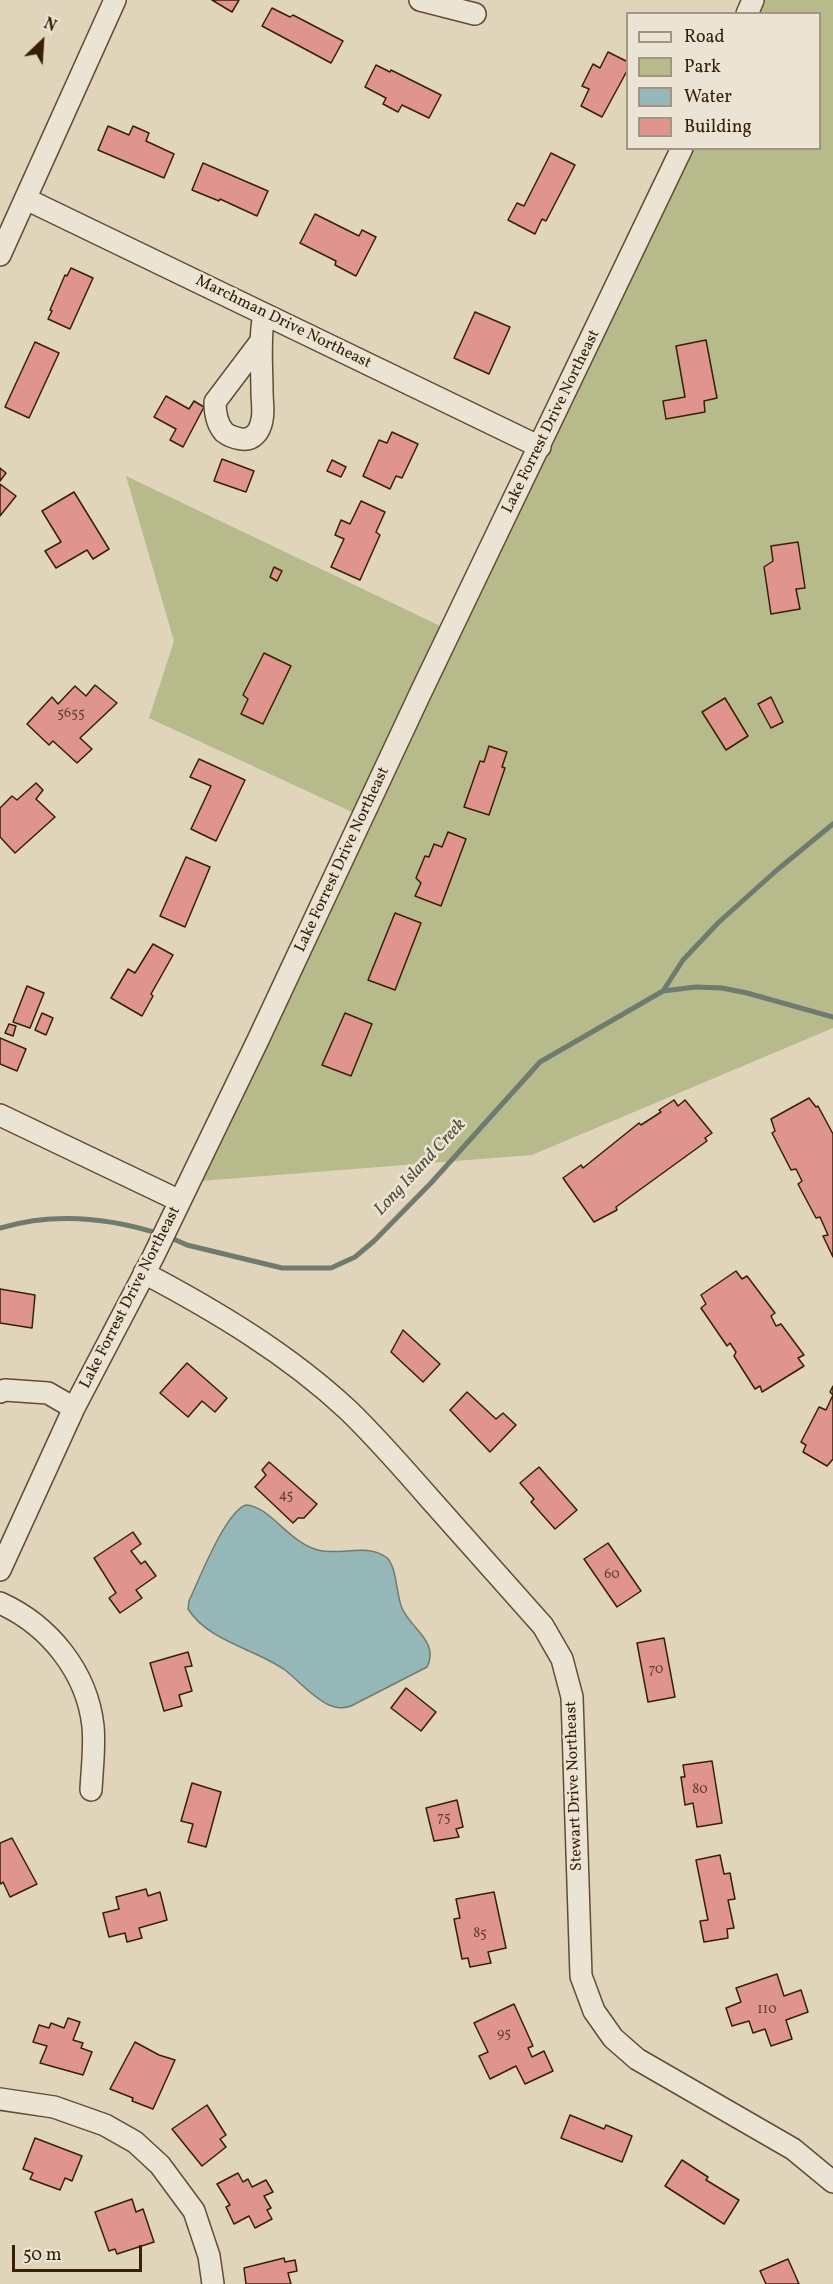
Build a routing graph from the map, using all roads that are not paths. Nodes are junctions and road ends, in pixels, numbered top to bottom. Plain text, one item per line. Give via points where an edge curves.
1 (115, 0) edge
2 (420, 0) edge
3 (476, 14) dead end
4 (681, 150) edge
5 (26, 199) junction
6 (0, 255) edge
7 (264, 314) junction
8 (261, 341) dead end
9 (540, 447) junction
10 (0, 1115) edge
11 (180, 1201) junction
12 (149, 1265) junction
13 (0, 1392) edge
14 (74, 1408) junction
15 (0, 1570) edge
16 (0, 1603) edge
17 (91, 1790) dead end
18 (0, 2099) edge
19 (833, 2182) edge
20 (213, 2284) edge

1 - 5 street
2 - 3 street
4 - 9 street, Lake Forrest Drive Northeast
5 - 6 street
5 - 7 street, Marchman Drive Northeast
7 - 8 street
7 - 9 street, Marchman Drive Northeast
9 - 11 street, Lake Forrest Drive Northeast
10 - 11 street
11 - 12 street, Lake Forrest Drive Northeast
12 - 14 street, Lake Forrest Drive Northeast
12 - 19 street, Stewart Drive Northeast via 246,1331 346,1408 543,1626 562,1659 572,1697 582,1976 594,2011 613,2038 637,2060 793,2149
13 - 14 street via 5,1389 48,1393
14 - 15 street, Lake Forrest Drive Northeast
16 - 17 street via 39,1627 60,1648 76,1673 88,1700 93,1727
18 - 20 street via 54,2108 105,2124 135,2142 160,2165 194,2211 209,2256

